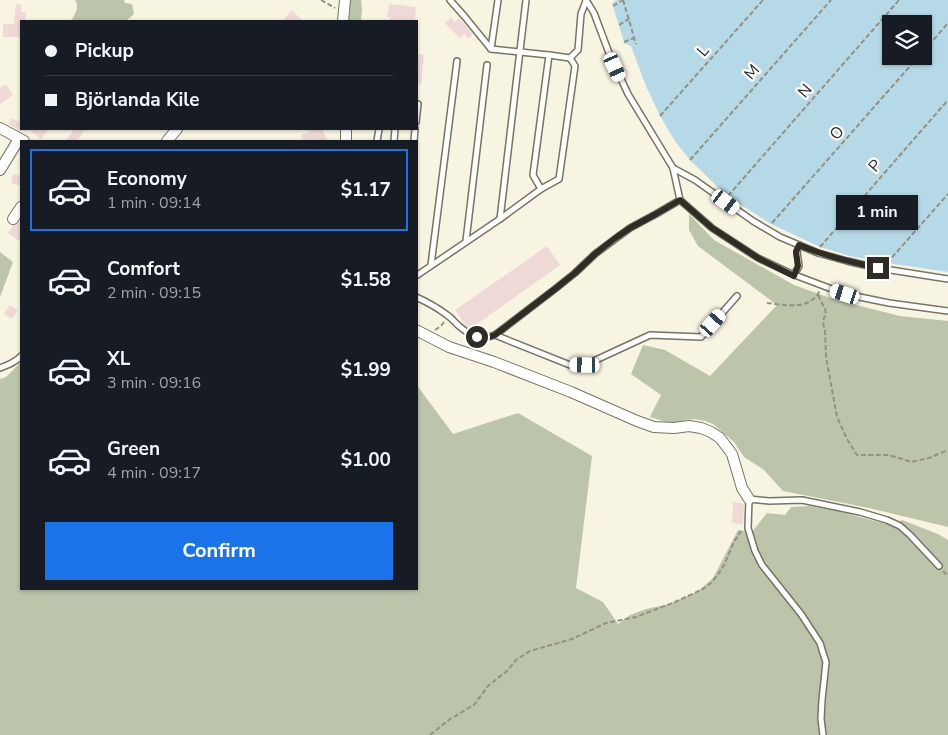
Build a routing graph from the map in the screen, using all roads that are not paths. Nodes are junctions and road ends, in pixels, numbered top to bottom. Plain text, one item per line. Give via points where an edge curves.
1 (345, 0) edge
2 (450, 0) edge
3 (498, 0) edge
4 (526, 0) edge
5 (586, 0) edge
6 (343, 17) edge
7 (491, 49) junction
8 (519, 53) junction
9 (549, 55) junction
10 (570, 58) junction
11 (457, 61) dead end
12 (487, 65) dead end
13 (0, 128) edge
14 (22, 140) edge
15 (20, 143) edge
16 (672, 168) junction
17 (0, 170) edge
18 (542, 189) junction
19 (680, 200) junction
20 (20, 208) edge
21 (14, 219) dead end
22 (500, 219) junction
23 (466, 241) junction
24 (799, 245) junction
25 (431, 265) junction
26 (418, 275) edge
27 (794, 276) junction
28 (948, 279) edge
29 (738, 296) dead end
30 (418, 298) edge
31 (948, 311) edge
32 (418, 331) edge
33 (495, 335) junction
34 (20, 358) edge
35 (0, 368) edge
36 (749, 499) junction
37 (939, 566) dead end
38 (823, 735) edge

1 - 6 street
2 - 7 lane
3 - 7 lane
4 - 8 lane
5 - 10 lane via 581,14 578,50
5 - 16 lane via 628,94
7 - 8 lane
8 - 9 lane
8 - 22 lane
9 - 10 lane
9 - 18 lane via 533,175
10 - 18 lane via 575,66 559,179
11 - 25 lane
12 - 23 lane
13 - 14 street
15 - 17 street
16 - 19 lane
16 - 24 lane via 695,180 753,221
18 - 22 lane
19 - 27 lane via 712,228 758,258
19 - 33 lane via 614,239
20 - 21 street
22 - 23 lane
23 - 25 lane
24 - 27 lane
24 - 28 lane via 847,261
25 - 26 lane
27 - 31 lane via 845,294
29 - 33 lane via 701,337 650,335 585,365 570,365
30 - 33 lane via 477,337
32 - 36 street via 449,347 654,427 689,426 711,432 732,454 742,488
34 - 35 lane
36 - 37 lane via 802,500 887,520 910,534
36 - 38 lane via 748,528 755,551 824,652

